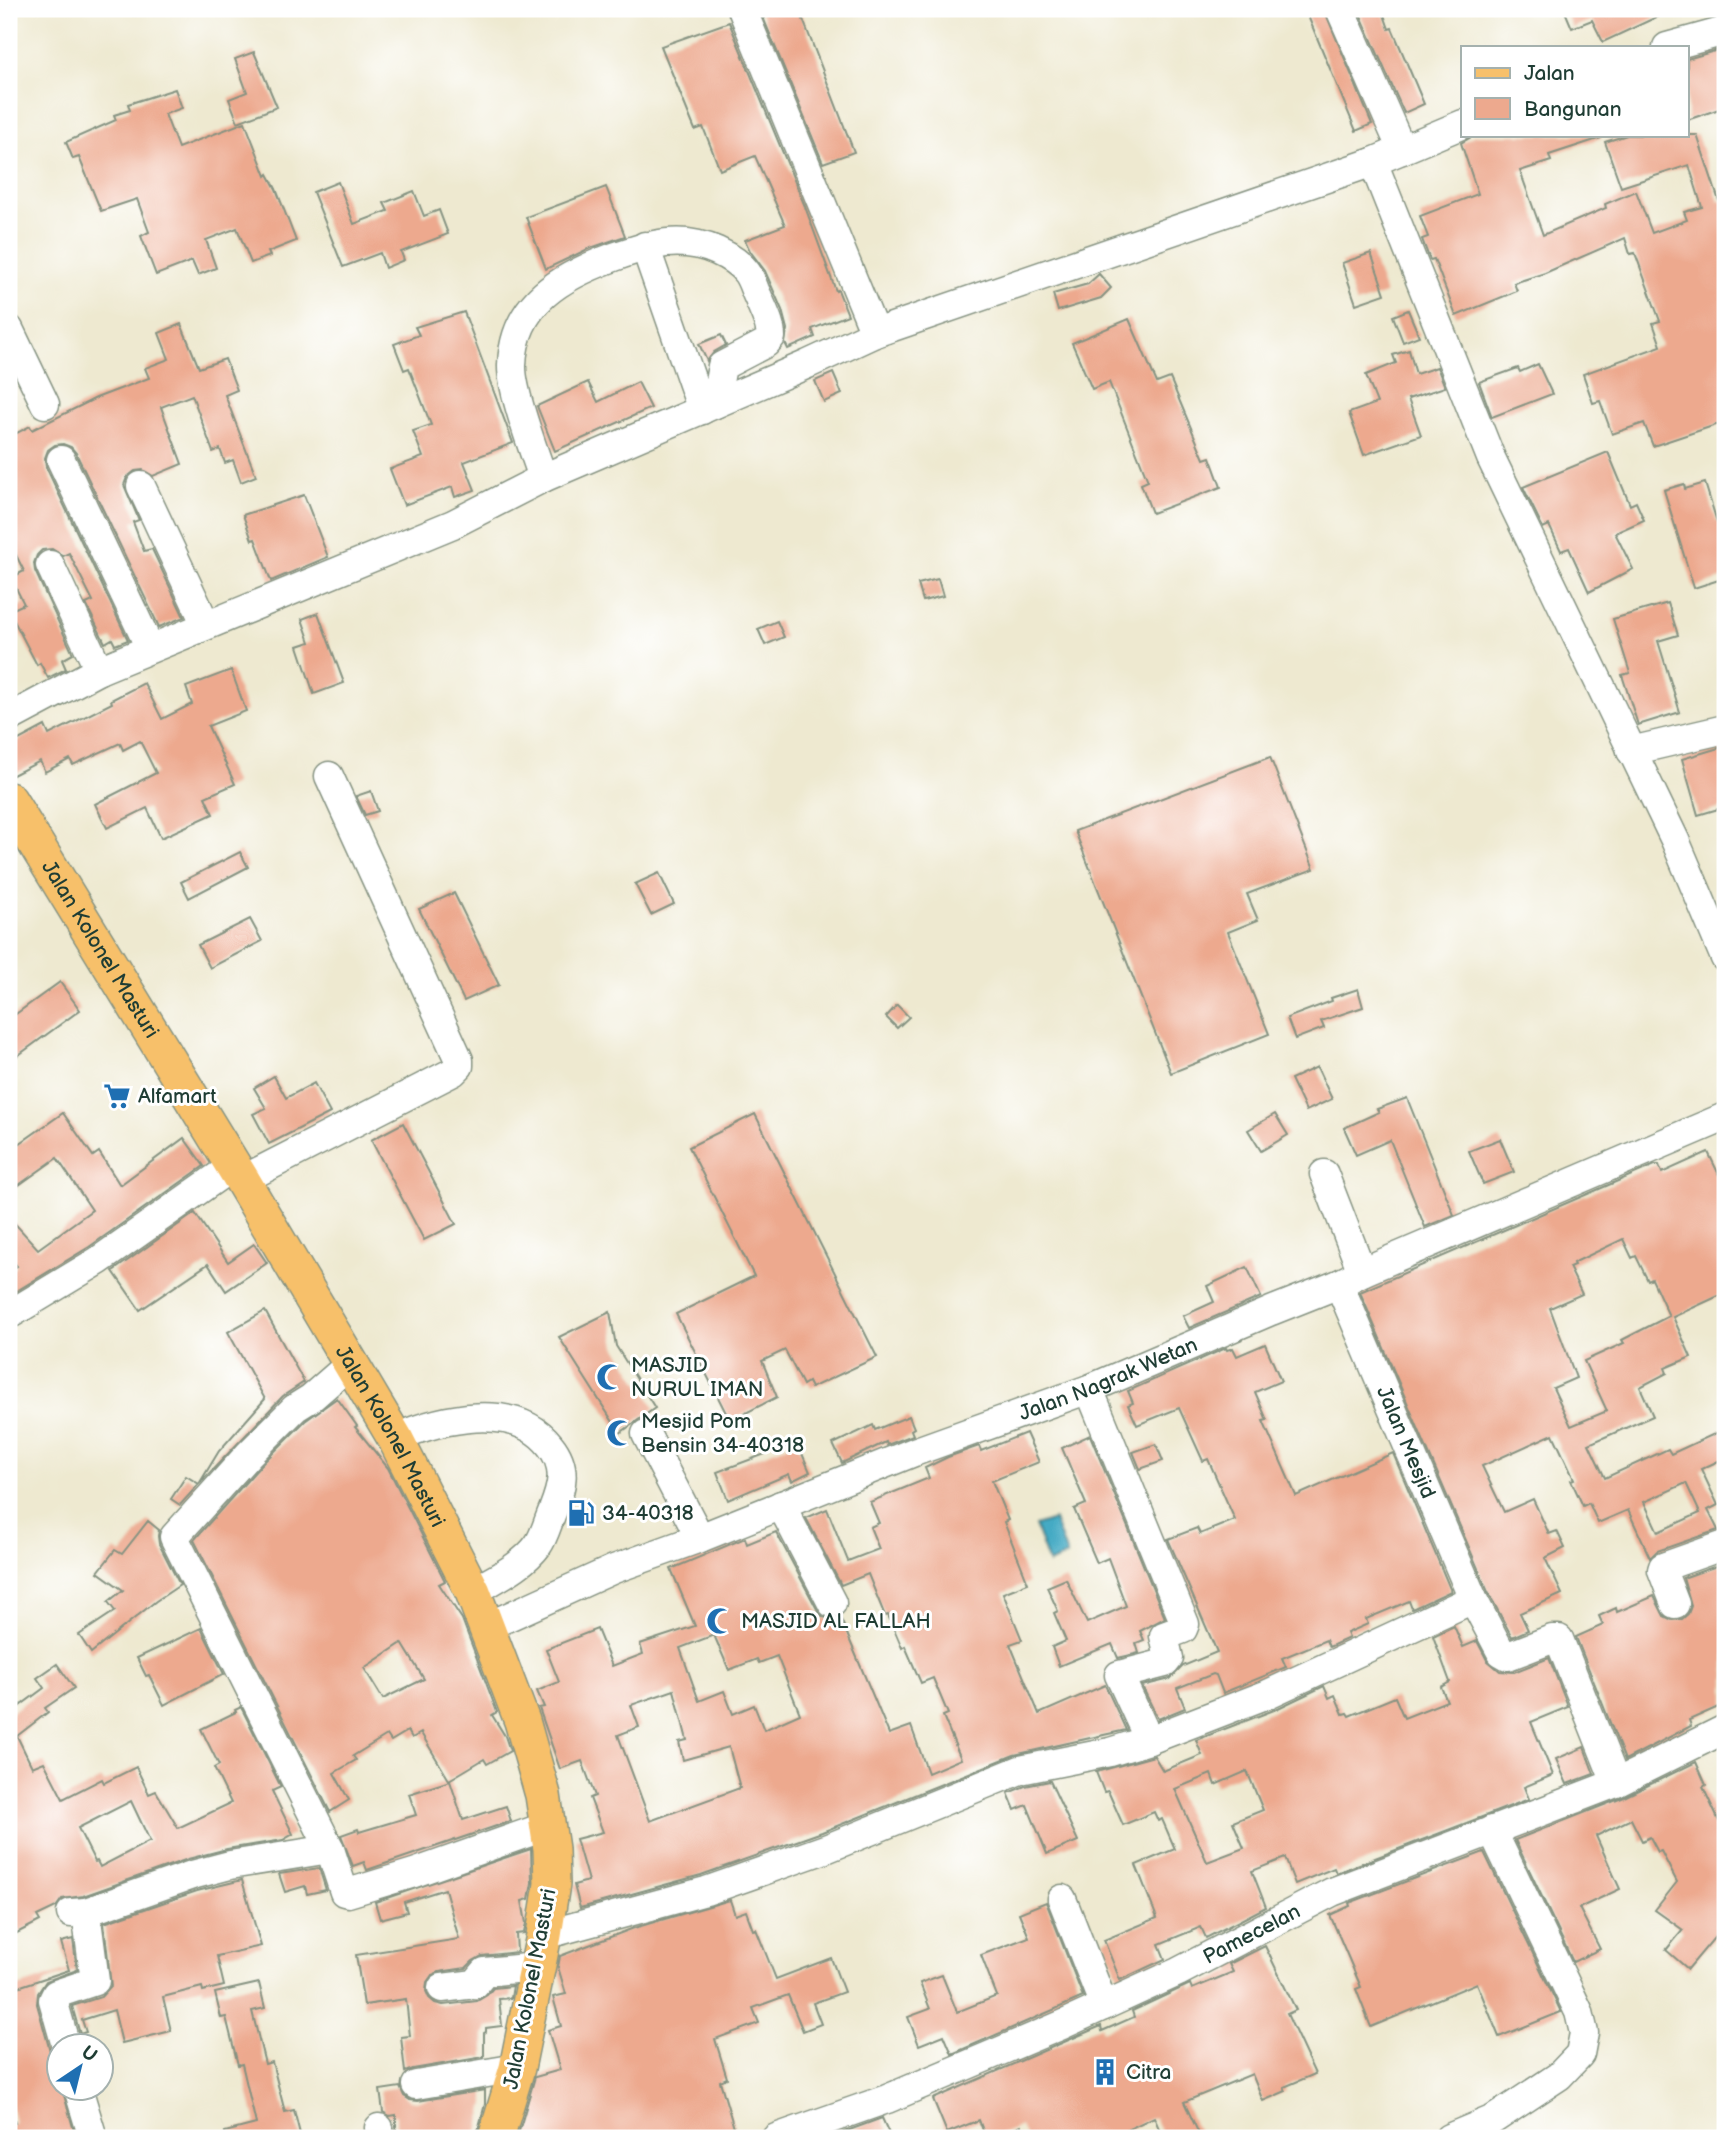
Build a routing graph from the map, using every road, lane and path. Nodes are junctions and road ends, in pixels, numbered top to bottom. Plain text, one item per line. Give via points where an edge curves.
1 (742, 9) edge
2 (1340, 9) edge
3 (1725, 31) edge
4 (1671, 46) edge
5 (1461, 125) edge
6 (1402, 150) junction
7 (1373, 162) junction
8 (645, 246) junction
9 (9, 329) edge
10 (875, 333) junction
11 (45, 404) dead end
12 (708, 407) junction
13 (61, 460) dead end
14 (543, 478) junction
15 (141, 486) dead end
16 (50, 565) dead end
17 (206, 625) junction
18 (150, 648) junction
19 (99, 670) junction
20 (9, 718) edge
21 (1725, 729) edge
22 (1631, 751) junction
23 (329, 776) dead end
24 (9, 800) edge
25 (1725, 958) edge
26 (1725, 1117) edge
27 (237, 1173) junction
28 (1325, 1174) dead end
29 (1351, 1278) junction
30 (12, 1313) dead end
31 (350, 1364) junction
32 (1088, 1389) junction
33 (646, 1434) dead end
34 (395, 1438) junction
35 (781, 1505) junction
36 (700, 1538) junction
37 (1725, 1545) edge
38 (473, 1592) junction
39 (1473, 1599) junction
40 (831, 1603) dead end
41 (1675, 1604) dead end
42 (486, 1627) junction
43 (1725, 1729) edge
44 (1149, 1740) junction
45 (1616, 1783) junction
46 (547, 1826) junction
47 (1492, 1830) junction
48 (330, 1849) junction
49 (1062, 1899) dead end
50 (540, 1951) junction
51 (442, 1988) dead end
52 (1104, 2006) junction
53 (62, 2032) edge
54 (517, 2067) junction
55 (416, 2085) dead end
56 (82, 2102) edge
57 (93, 2138) edge
58 (496, 2138) edge
59 (776, 2138) edge
60 (1449, 2138) edge

1 - 10 street
2 - 6 street
3 - 4 street
5 - 6 street
6 - 7 street
7 - 10 street
7 - 22 street via 1491,458
8 - 12 street
8 - 12 street via 670,241 707,247 738,263 748,274 769,324 771,337 766,343 722,366
8 - 14 street via 576,272 550,288 535,302 519,331 513,380
9 - 11 street
10 - 12 street
12 - 14 street
13 - 18 street
14 - 17 street via 453,524
15 - 17 street
16 - 19 street
17 - 18 street
18 - 19 street
19 - 20 street
21 - 22 street
22 - 25 street
23 - 27 street via 459,1066 443,1078
24 - 27 main road, Jalan Kolonel Masturi
26 - 29 street, Jalan Nagrak Wetan
27 - 30 street
27 - 31 main road, Jalan Kolonel Masturi
28 - 29 street, Jalan Mesjid
29 - 32 street, Jalan Nagrak Wetan
29 - 39 street, Jalan Mesjid
31 - 34 main road, Jalan Kolonel Masturi
31 - 48 street via 286,1417 174,1537
32 - 35 street, Jalan Nagrak Wetan
32 - 44 street via 1185,1624 1164,1636 1169,1658 1165,1663 1119,1675
33 - 36 street
34 - 38 main road, Jalan Kolonel Masturi
34 - 38 street via 418,1428 472,1418 503,1418 533,1429 554,1450 563,1486 539,1544 521,1562
35 - 36 street, Jalan Nagrak Wetan
35 - 40 street
36 - 42 street, Jalan Nagrak Wetan via 614,1569
37 - 41 street via 1663,1567
38 - 42 main road, Jalan Kolonel Masturi
39 - 44 street via 1268,1694
39 - 45 street, Jalan Mesjid via 1505,1656 1559,1639
42 - 46 main road, Jalan Kolonel Masturi via 522,1721
43 - 45 street, Pamecelan
44 - 50 street via 1020,1770 828,1848
45 - 47 street, Pamecelan
46 - 48 street via 348,1893 342,1890
46 - 50 main road, Jalan Kolonel Masturi via 552,1884
47 - 52 street, Pamecelan via 1332,1892
47 - 60 street via 1579,2012 1584,2033 1580,2054 1559,2076 1494,2119
48 - 53 street via 230,1865 79,1913 95,1981 56,1994 53,2000
49 - 52 street
50 - 51 street via 485,1972 475,1984
50 - 54 main road, Jalan Kolonel Masturi
52 - 59 street, Pamecelan via 887,2099
54 - 55 street
54 - 58 main road, Jalan Kolonel Masturi
56 - 57 street

